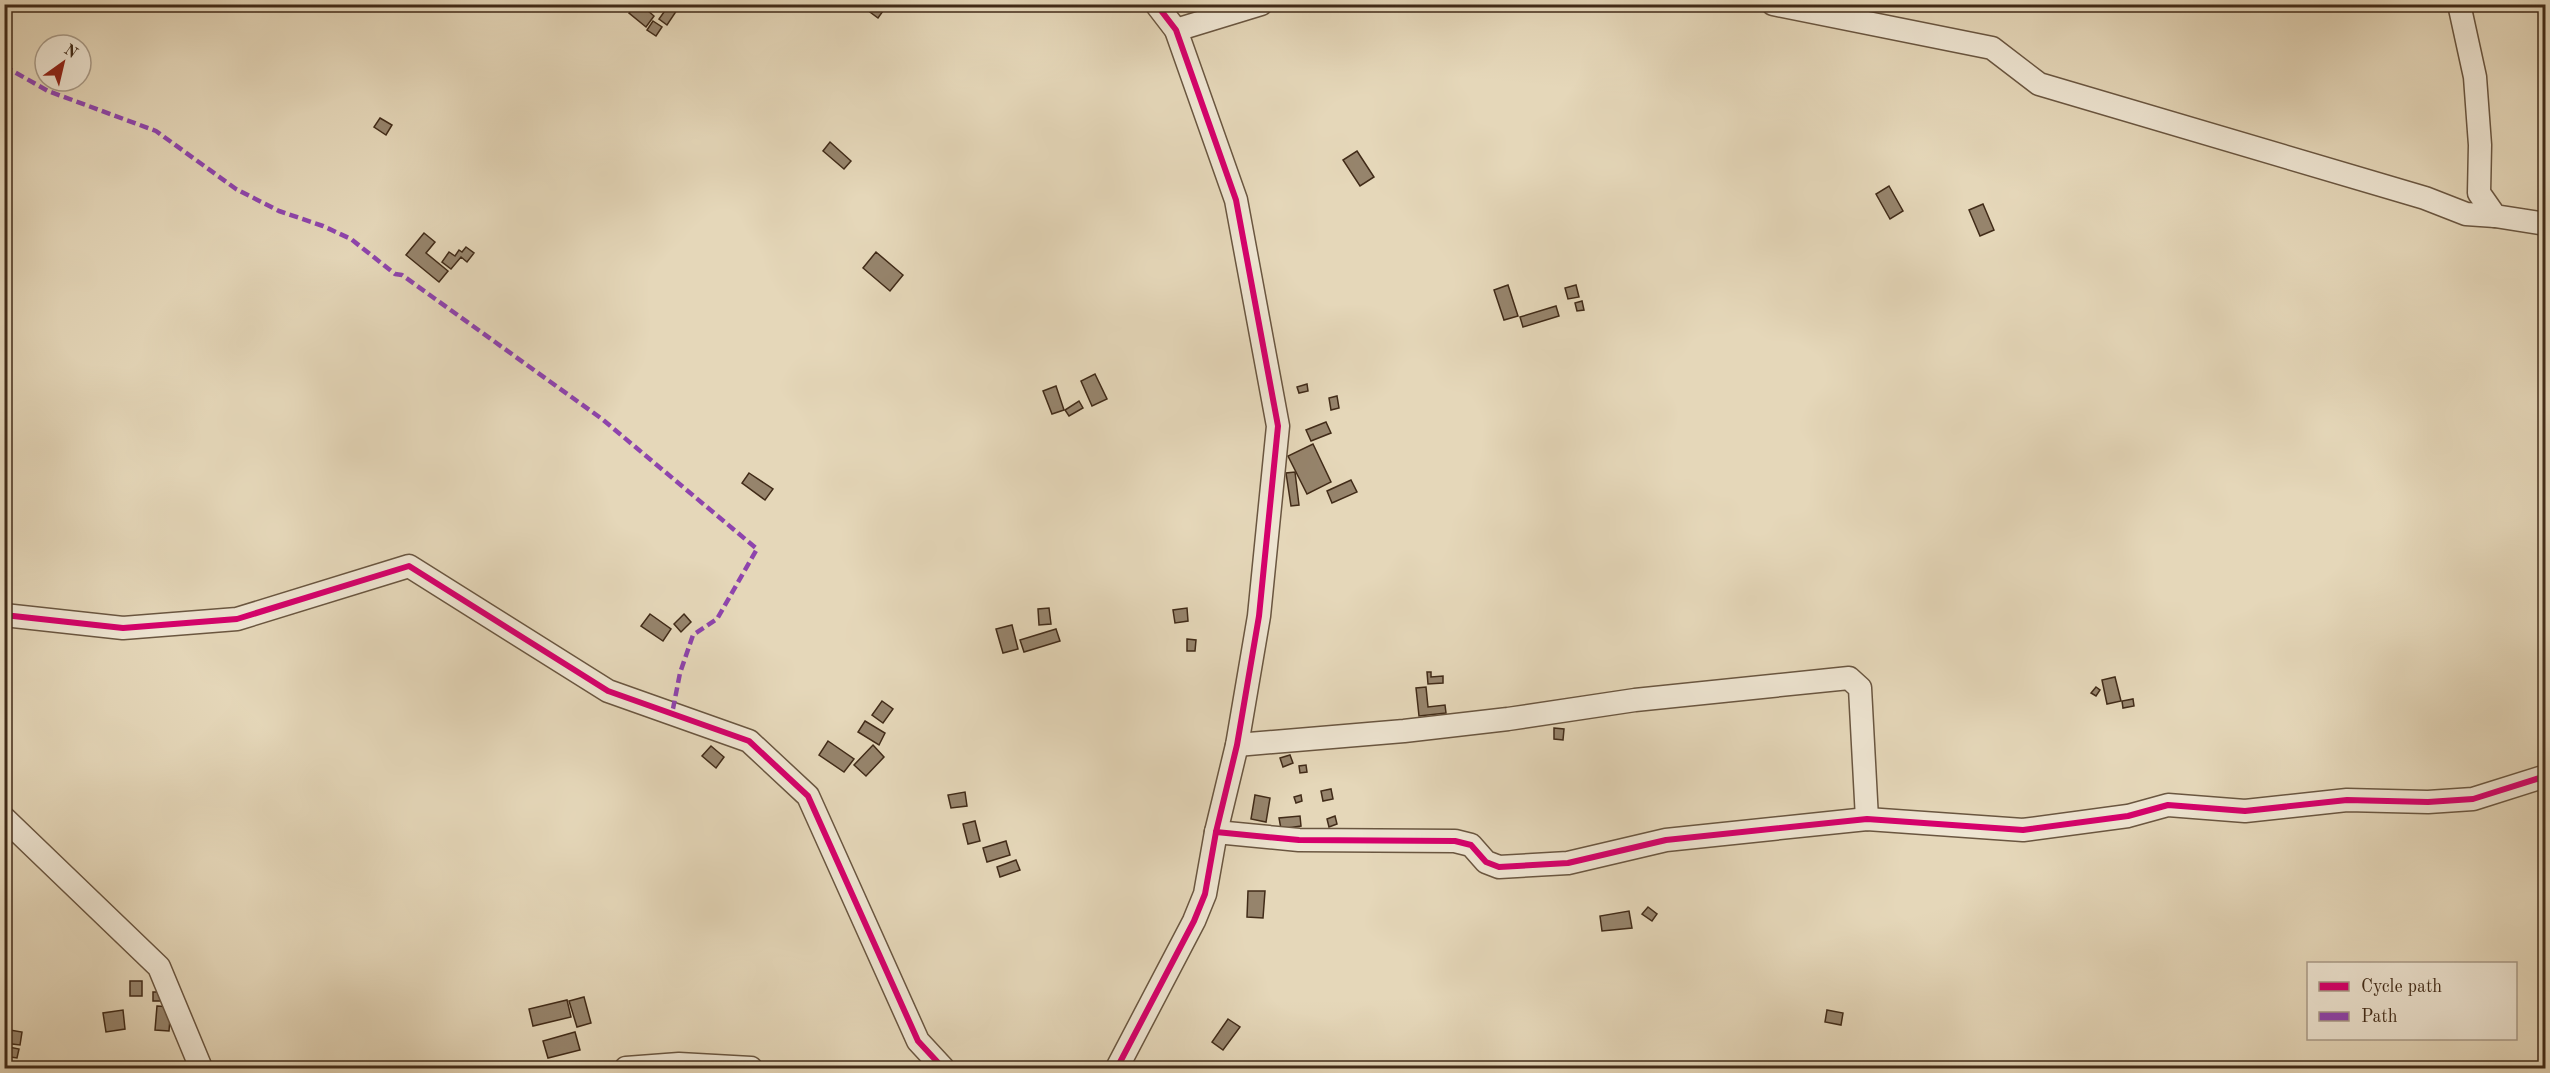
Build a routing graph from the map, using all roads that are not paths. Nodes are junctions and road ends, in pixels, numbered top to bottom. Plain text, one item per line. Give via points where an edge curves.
1 (1155, 4) edge
2 (1261, 4) edge
3 (1773, 4) edge
4 (2459, 4) edge
5 (1176, 30) junction
6 (2495, 216) junction
7 (2546, 224) edge
8 (4, 615) edge
9 (1237, 745) junction
10 (2546, 776) edge
11 (4, 818) edge
12 (1867, 819) junction
13 (1216, 832) junction
14 (201, 1068) edge
15 (626, 1068) edge
16 (751, 1068) edge
17 (943, 1068) edge
18 (1117, 1068) edge

1 - 5 street
2 - 5 street
3 - 6 street via 1992,48 2039,84 2424,198 2466,214
4 - 6 street via 2475,77 2479,193
5 - 9 street via 1236,200 1278,426 1259,616
6 - 7 street
8 - 17 street via 123,628 237,619 409,566 608,691 749,741 808,796 918,1041
9 - 12 street via 1404,731 1635,700 1849,678 1860,688
9 - 13 street
10 - 12 street via 2473,799 2347,800 2245,811 2168,805 2128,816 2024,830
11 - 14 street via 159,967
12 - 13 street via 1666,840 1568,863 1499,867 1486,862 1471,845 1455,840 1299,840
13 - 18 street via 1199,910
15 - 16 street via 679,1064

